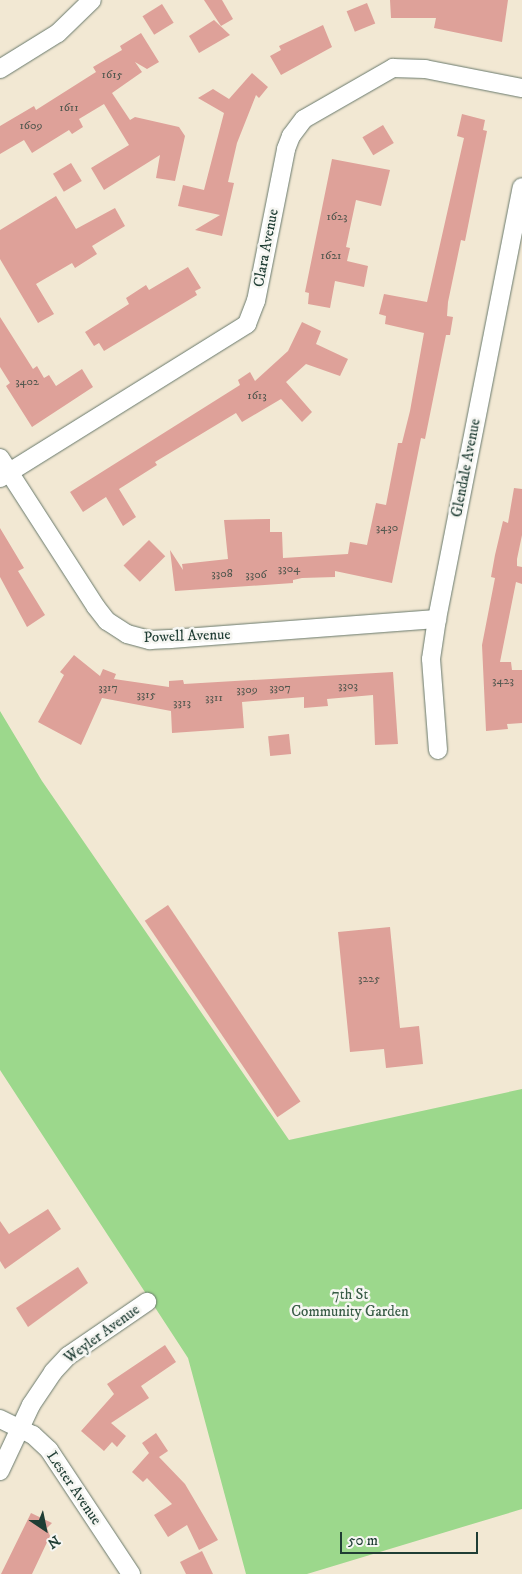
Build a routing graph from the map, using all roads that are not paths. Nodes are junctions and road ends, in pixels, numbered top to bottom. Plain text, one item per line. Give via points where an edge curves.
1 (92, 0) edge
2 (0, 69) edge
3 (522, 88) edge
4 (522, 188) edge
5 (3, 470) edge
6 (437, 619) junction
7 (438, 750) dead end
8 (147, 1302) dead end
9 (0, 1418) edge
10 (20, 1428) junction
11 (0, 1470) edge
12 (131, 1574) edge

1 - 2 street via 58,33
3 - 5 street, Clara Avenue via 425,69 393,68 304,119 286,149 256,301 246,324
4 - 6 street, Glendale Avenue
5 - 6 street, Powell Avenue via 96,607 115,628 134,637 170,639
6 - 7 street, Glendale Avenue via 431,659
8 - 10 street, Weyler Avenue via 68,1356 44,1385
9 - 10 street, Lester Avenue
10 - 11 street, Weyler Avenue
10 - 12 street, Lester Avenue via 49,1450

